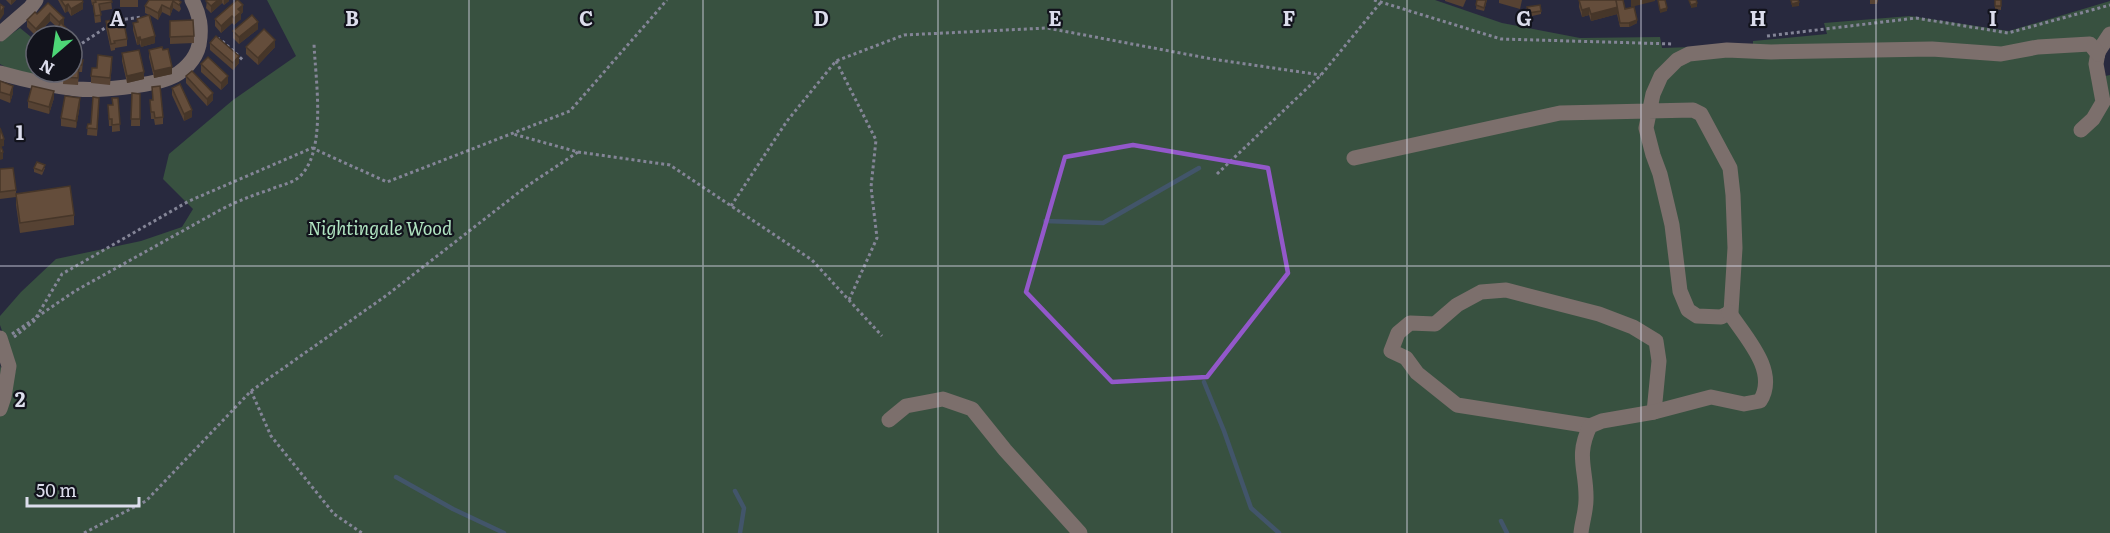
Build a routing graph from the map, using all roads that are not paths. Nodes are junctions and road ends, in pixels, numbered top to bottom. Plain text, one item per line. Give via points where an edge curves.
1 (36, 0) edge
2 (192, 0) edge
3 (0, 34) edge
4 (2110, 34) edge
5 (2098, 54) junction
6 (0, 73) edge
7 (1649, 112) junction
8 (2081, 130) dead end
9 (1354, 158) dead end
10 (1729, 312) junction
11 (1, 342) edge
12 (0, 409) edge
13 (1654, 412) junction
14 (889, 420) dead end
15 (1590, 426) junction
16 (1080, 533) edge
17 (1581, 533) edge

1 - 3 street
2 - 6 street via 201,28 198,49 186,67 169,78 78,89
4 - 5 street
5 - 7 street via 2090,44 2001,54 1932,49 1728,50 1689,54 1661,76
5 - 8 street via 2103,102
7 - 9 street via 1560,113
7 - 10 street via 1646,128 1672,225 1680,291 1688,310 1697,316 1721,317
7 - 10 street via 1693,110 1701,114 1730,168 1735,248
10 - 13 street via 1766,372 1766,391 1760,401 1744,404 1711,397
11 - 12 street via 9,366
13 - 15 street
13 - 15 street via 1659,361 1656,341 1599,314 1506,290 1481,292 1457,305 1435,324 1410,323 1398,333 1391,351 1406,358 1417,374 1458,405
14 - 16 street via 906,406 943,399 972,409
15 - 17 street via 1582,441 1586,500

